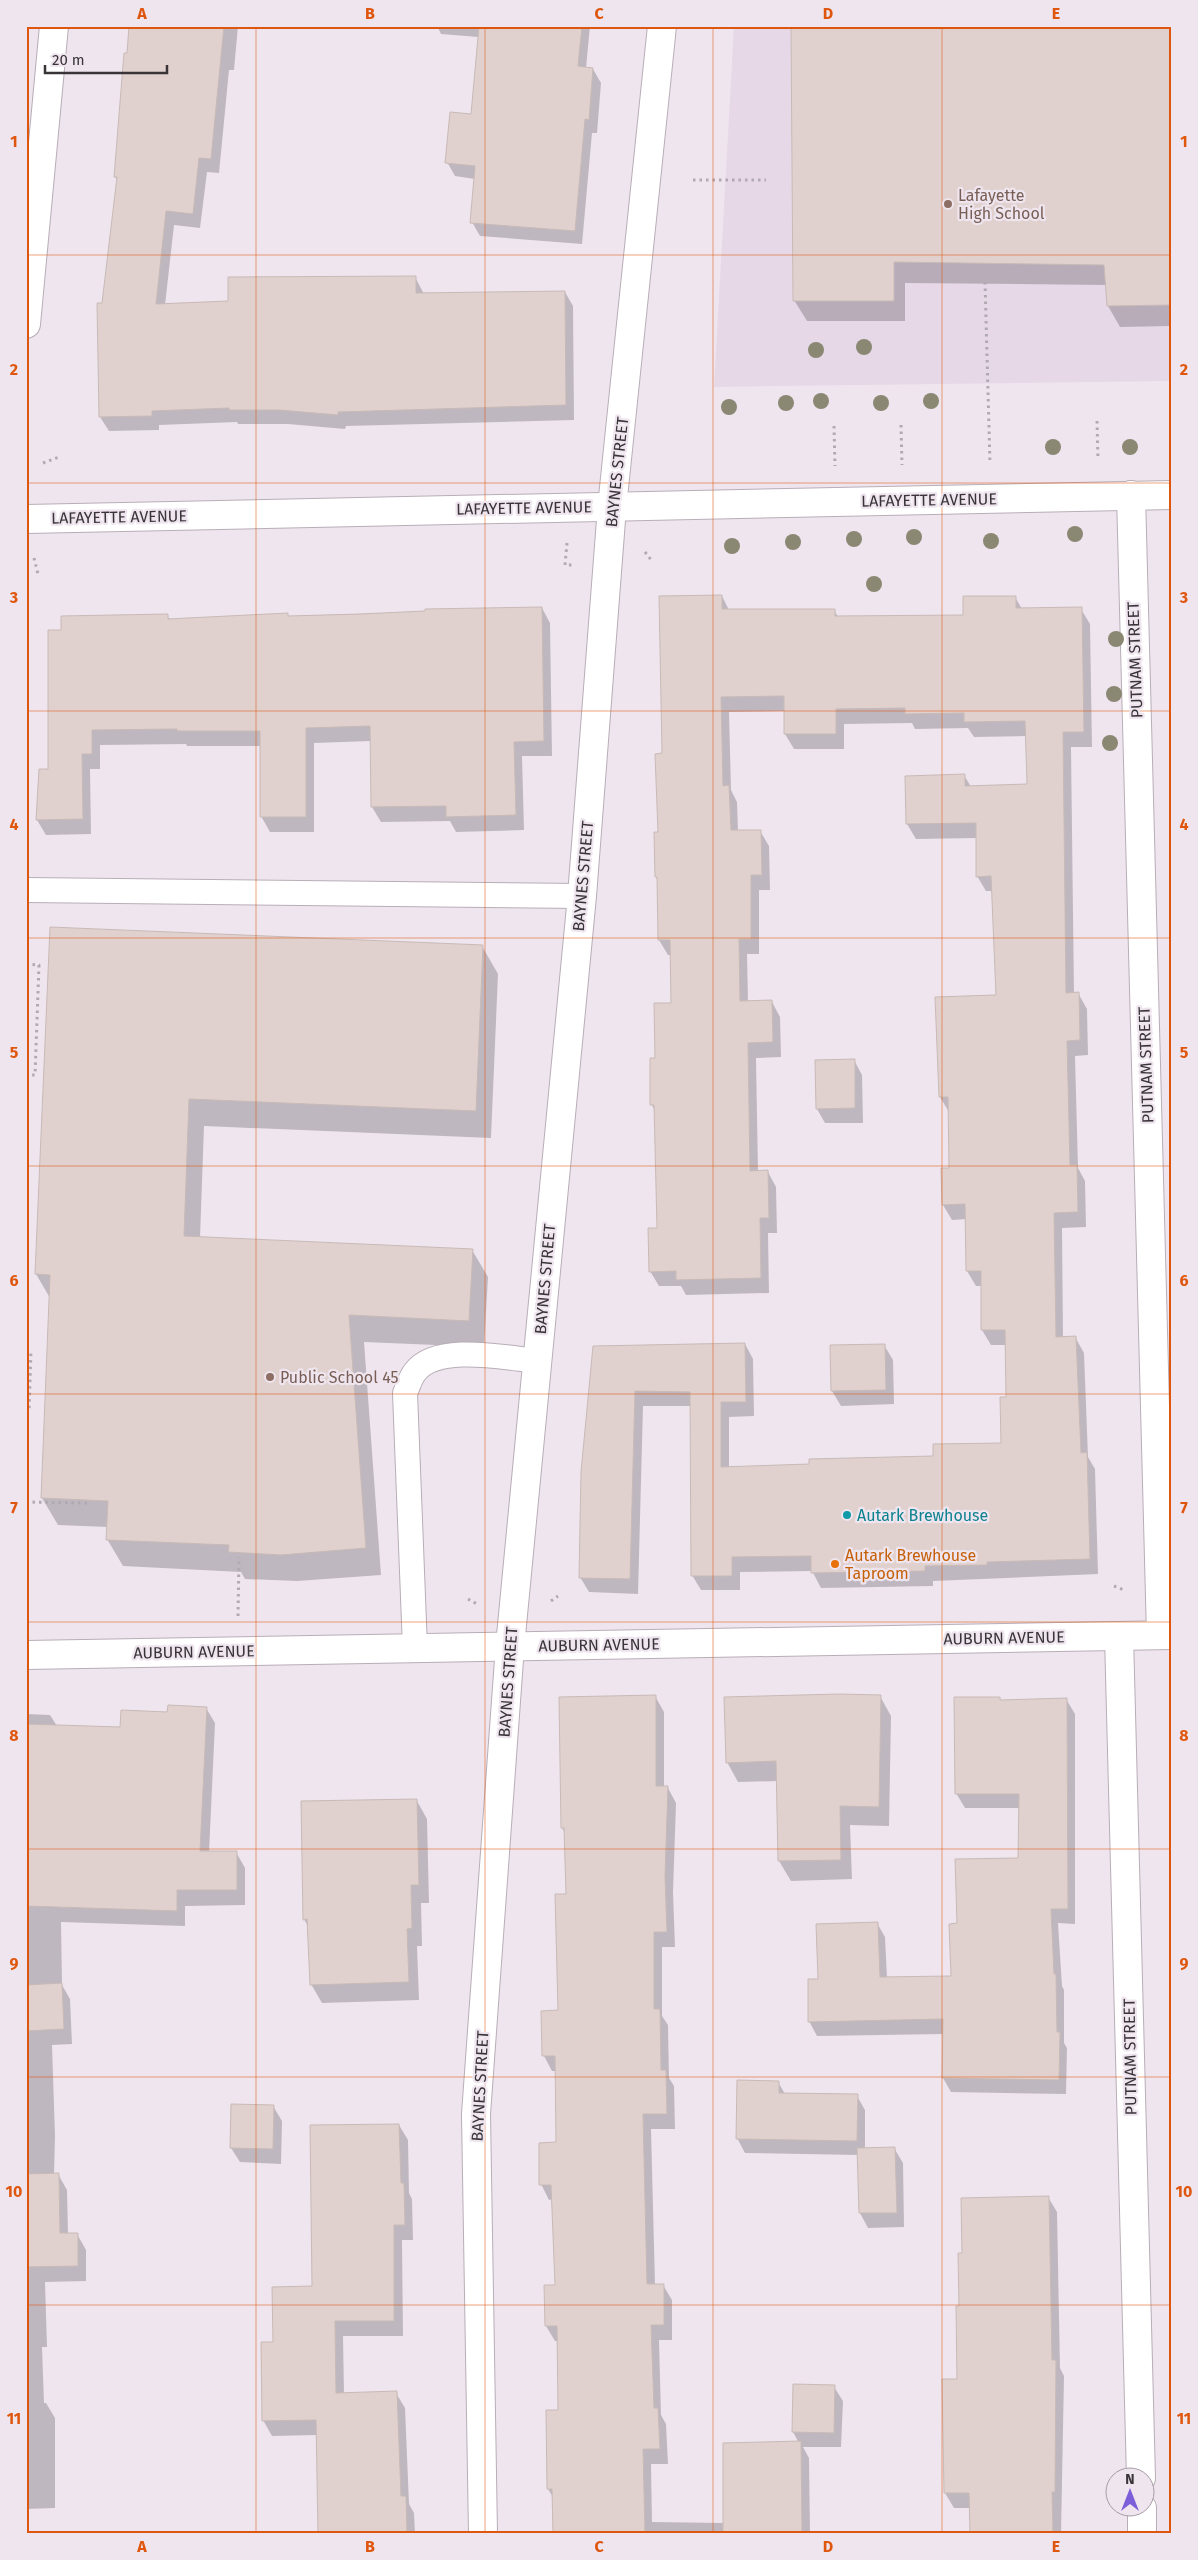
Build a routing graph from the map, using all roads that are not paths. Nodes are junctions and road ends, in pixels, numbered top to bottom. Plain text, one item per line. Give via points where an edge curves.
1 (54, 26) edge
2 (662, 26) edge
3 (26, 324) edge
4 (1130, 495) junction
5 (1172, 495) edge
6 (612, 507) junction
7 (26, 518) edge
8 (26, 890) edge
9 (582, 896) junction
10 (537, 1361) junction
11 (1166, 1635) edge
12 (1119, 1636) junction
13 (510, 1646) junction
14 (416, 1648) junction
15 (26, 1655) edge
16 (1141, 2468) edge
17 (1142, 2518) edge
18 (484, 2534) edge
19 (1142, 2534) edge

1 - 3 street
2 - 6 street, BAYNES STREET
4 - 5 street, LAFAYETTE AVENUE
4 - 6 street, LAFAYETTE AVENUE
4 - 11 street, PUTNAM STREET
6 - 7 street, LAFAYETTE AVENUE
6 - 9 street, BAYNES STREET
8 - 9 lane
9 - 10 street, BAYNES STREET
10 - 13 street, BAYNES STREET
10 - 14 lane via 449,1355 430,1361 415,1372 405,1393
11 - 12 street, AUBURN AVENUE
12 - 13 street, AUBURN AVENUE
12 - 16 street, PUTNAM STREET
13 - 14 street, AUBURN AVENUE
13 - 18 street, BAYNES STREET via 476,2114
14 - 15 street, AUBURN AVENUE
17 - 19 street

